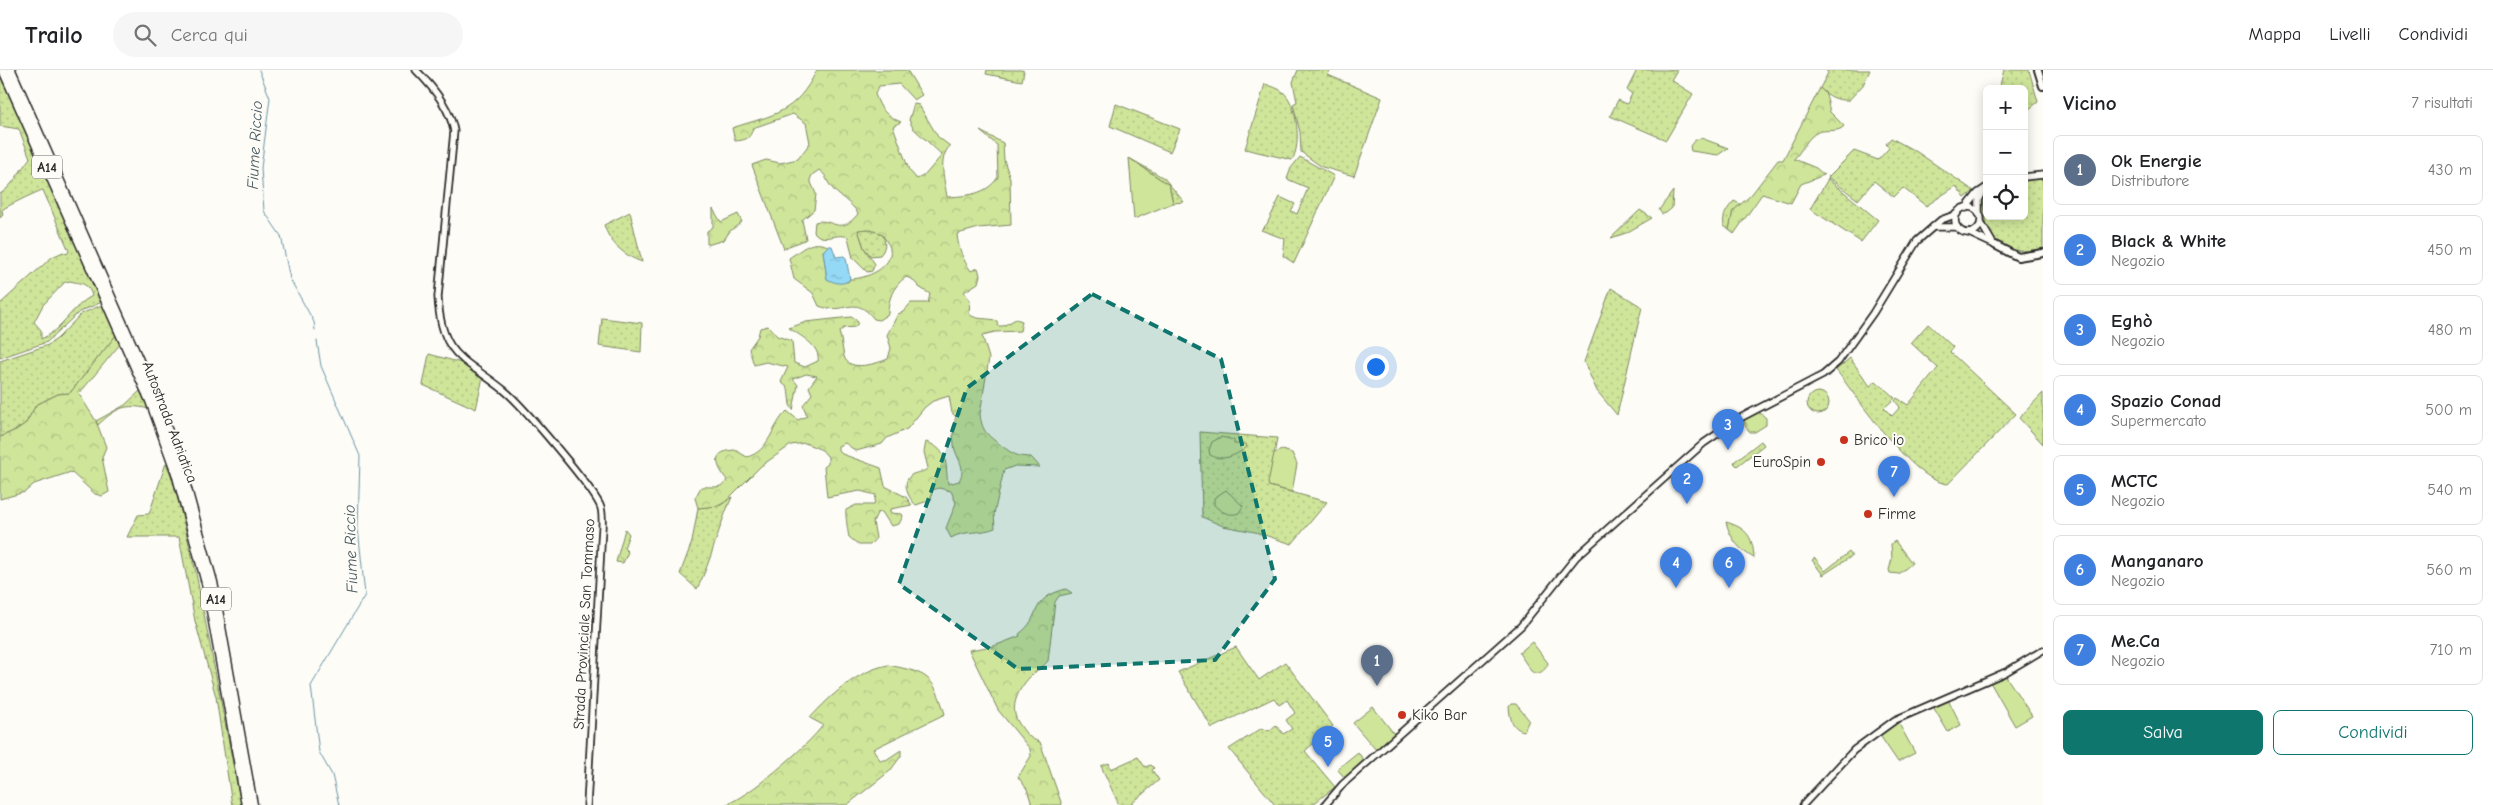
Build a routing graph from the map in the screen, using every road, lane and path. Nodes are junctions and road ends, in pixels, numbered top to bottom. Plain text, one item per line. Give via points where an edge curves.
1 (3, 70) edge
2 (11, 70) edge
3 (416, 70) edge
4 (2038, 70) edge
5 (2043, 86) edge
6 (2043, 175) edge
7 (2028, 177) edge
8 (1983, 190) edge
9 (1983, 194) edge
10 (1966, 208) junction
11 (1957, 214) junction
12 (1979, 214) junction
13 (1980, 223) junction
14 (1933, 227) junction
15 (1957, 227) junction
16 (1969, 233) junction
17 (1995, 245) junction
18 (2043, 253) edge
19 (93, 263) junction
20 (153, 400) junction
21 (2043, 650) edge
22 (246, 805) edge
23 (253, 805) edge
24 (588, 805) edge
25 (1325, 805) edge
26 (1803, 805) edge

1 - 19 highway, Autostrada Adriatica / A14
2 - 19 highway, Autostrada Adriatica / A14
3 - 24 main road, Strada Provinciale San Tommaso via 440,98 454,131 438,297 445,335 465,363 512,398 574,469 601,507 602,546
4 - 5 main road
6 - 7 main road
8 - 10 main road
9 - 12 main road via 1979,200
10 - 11 main road
10 - 12 main road
11 - 14 main road
11 - 15 main road
12 - 13 main road
13 - 16 main road
13 - 17 main road
14 - 15 main road
14 - 25 main road via 1913,248 1838,362 1808,384 1742,417 1704,443 1603,530 1559,577 1522,626 1343,784
15 - 16 main road
16 - 17 main road
17 - 18 main road via 2018,257
19 - 20 highway, Autostrada Adriatica / A14
20 - 22 highway, Autostrada Adriatica / A14 via 202,564
20 - 23 highway, Autostrada Adriatica / A14 via 186,480 209,565
21 - 26 main road via 2006,672 1895,720 1854,750

